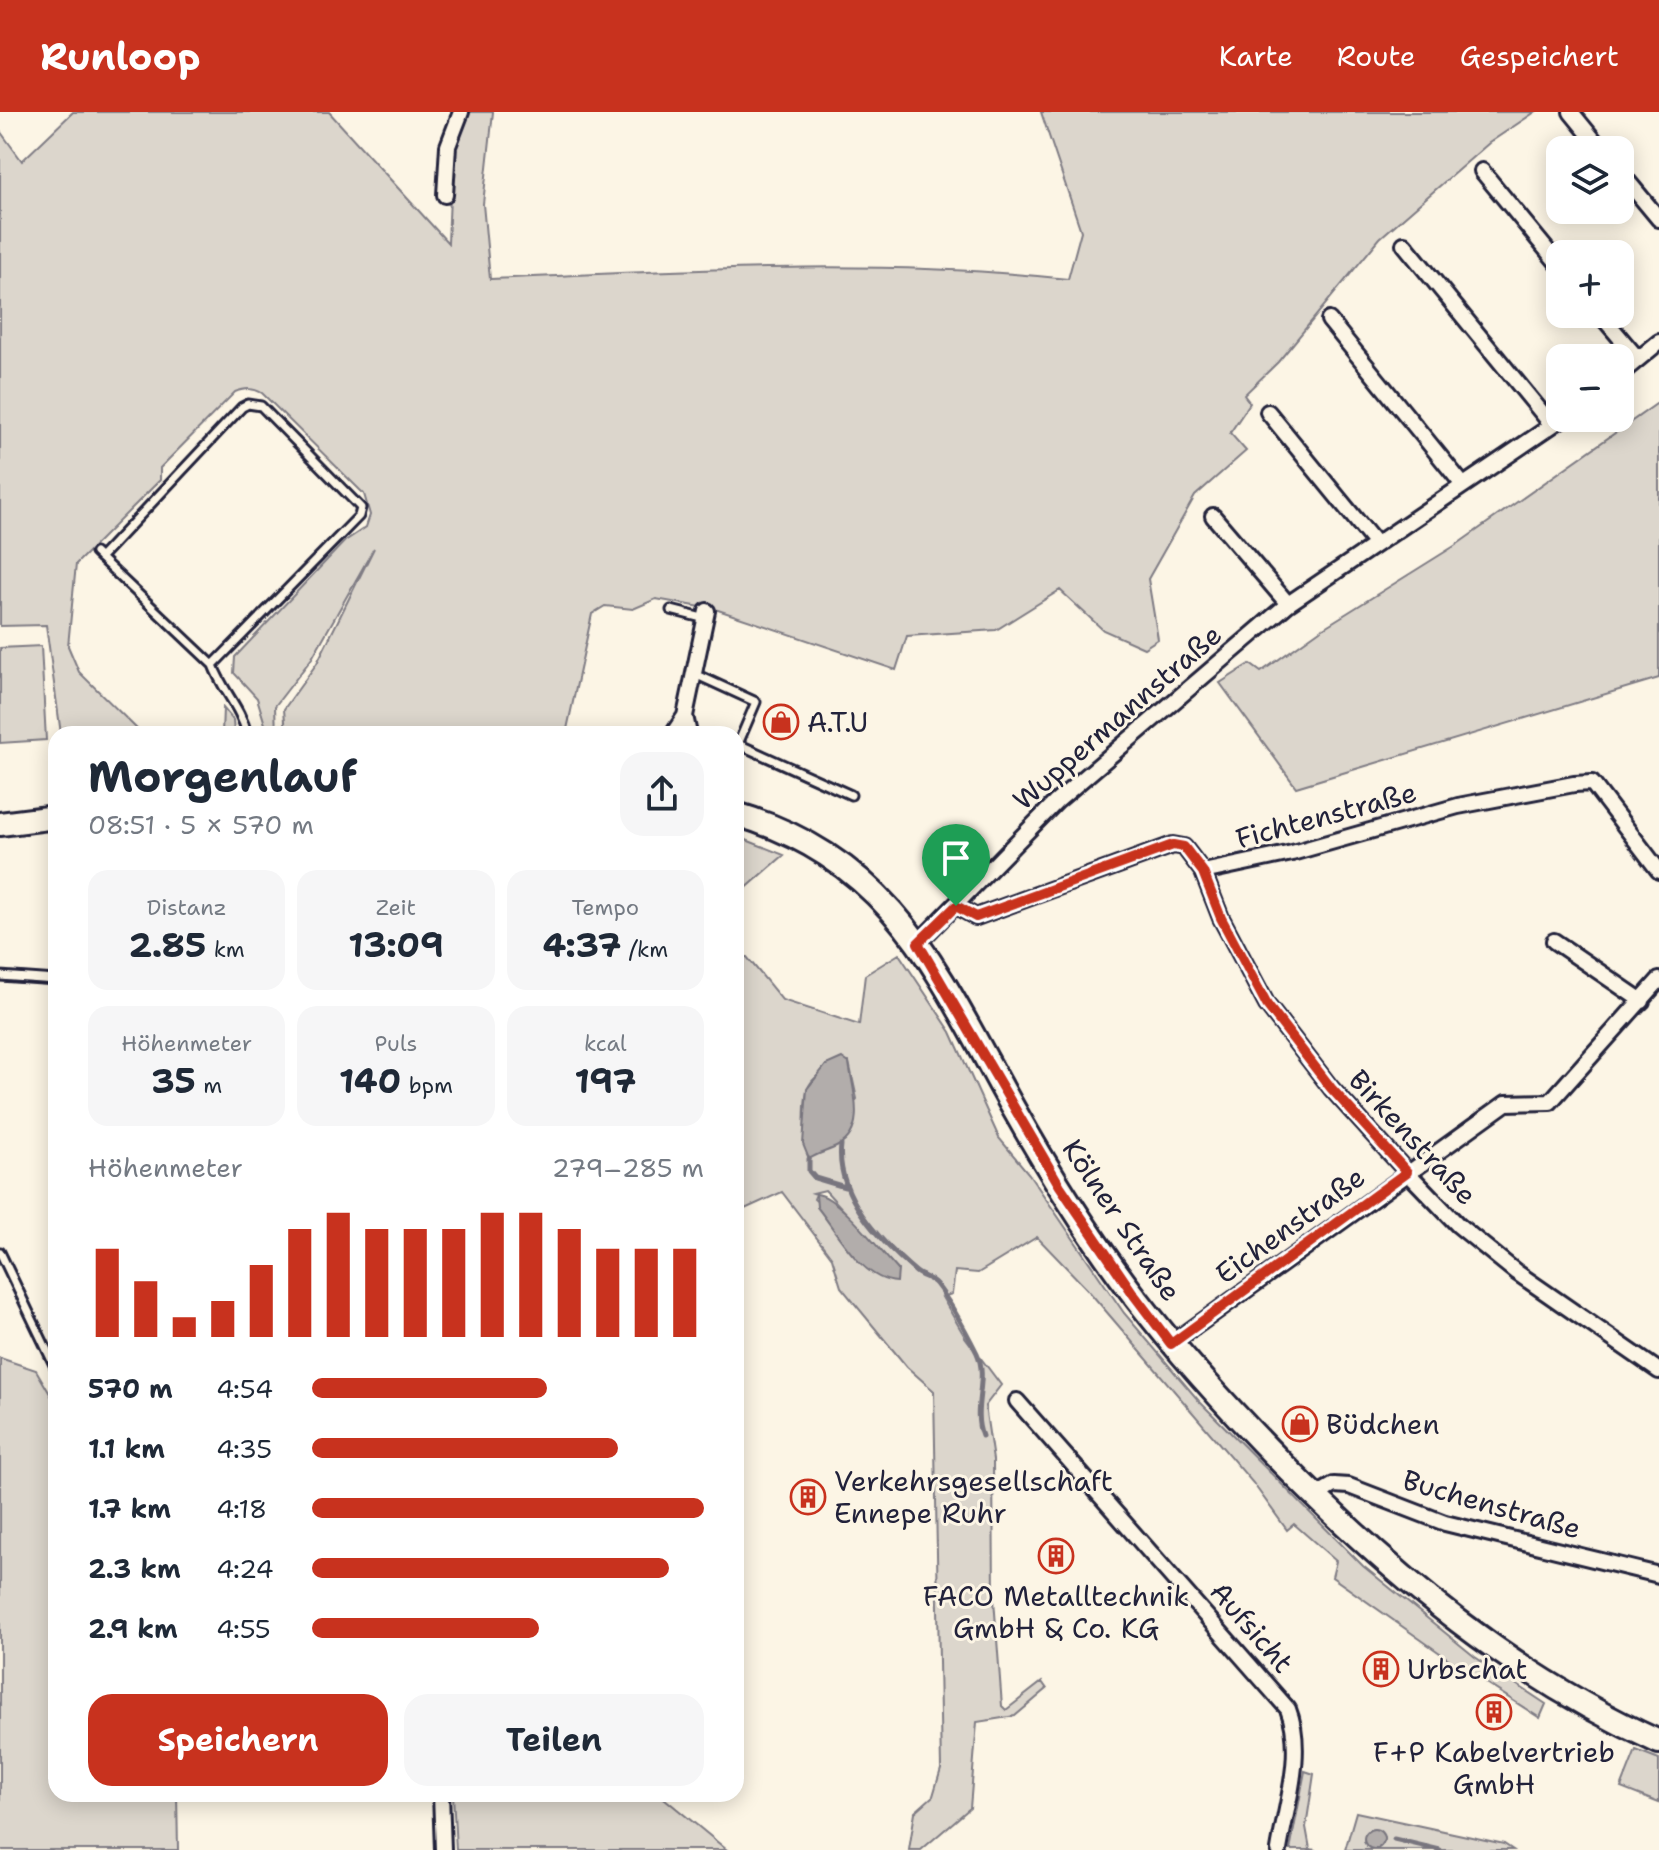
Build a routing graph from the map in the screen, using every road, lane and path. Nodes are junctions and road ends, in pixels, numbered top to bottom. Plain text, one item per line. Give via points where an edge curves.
1 (461, 112) edge
2 (1571, 112) edge
3 (1591, 136) edge
4 (1482, 171) dead end
5 (1634, 189) edge
6 (445, 195) dead end
7 (1659, 219) edge
8 (1404, 244) dead end
9 (1546, 249) edge
10 (1329, 320) dead end
11 (1612, 328) edge
12 (1659, 342) edge
13 (1638, 359) junction
14 (1634, 362) edge
15 (1546, 409) edge
16 (1268, 412) dead end
17 (1546, 429) edge
18 (1463, 485) junction
19 (1213, 516) dead end
20 (1375, 543) junction
21 (1288, 604) junction
22 (671, 610) dead end
23 (707, 615) joint
24 (213, 665) junction
25 (693, 673) junction
26 (685, 716) junction
27 (244, 726) edge
28 (678, 726) edge
29 (687, 726) edge
30 (744, 730) edge
31 (744, 747) edge
32 (851, 795) dead end
33 (746, 817) edge
34 (48, 818) edge
35 (0, 824) edge
36 (1659, 871) edge
37 (1203, 872) junction
38 (956, 906) junction
39 (1554, 941) dead end
40 (918, 943) junction
41 (0, 976) edge
42 (48, 979) edge
43 (1659, 980) edge
44 (1642, 1001) junction
45 (1407, 1172) junction
46 (0, 1252) edge
47 (1171, 1344) junction
48 (48, 1352) edge
49 (1659, 1371) edge
50 (1017, 1401) dead end
51 (1315, 1496) junction
52 (1659, 1575) edge
53 (1659, 1742) edge
54 (441, 1802) edge
55 (443, 1850) edge
56 (1279, 1850) edge

1 - 6 street via 448,146
2 - 3 street
4 - 9 street
5 - 7 street
8 - 15 street, Wuppermannstraße
10 - 18 street
11 - 13 street
12 - 13 street
13 - 14 street
16 - 20 street
17 - 18 street, Wuppermannstraße
18 - 20 street, Wuppermannstraße
19 - 21 street
20 - 21 street, Wuppermannstraße
21 - 38 street, Wuppermannstraße via 1094,767 986,870
22 - 23 lane
23 - 25 street
24 - 24 lane via 97,556 242,407 261,406 361,508 359,516
24 - 27 lane
25 - 26 street
25 - 30 lane via 756,702
26 - 28 street
26 - 29 street
31 - 32 lane
33 - 40 main road, Kölner Straße via 803,839 849,868
34 - 35 main road
36 - 37 street, Fichtenstraße via 1592,783 1458,806
37 - 38 street, Fichtenstraße via 1184,847 1173,845 976,917
37 - 45 street, Birkenstraße via 1267,1005 1331,1088
38 - 40 street, Wuppermannstraße
39 - 44 street
40 - 47 main road, Kölner Straße via 1060,1186
41 - 42 lane
43 - 44 street, Eichenstraße
44 - 45 street, Eichenstraße via 1550,1102 1506,1103
45 - 47 street, Eichenstraße
45 - 49 street, Birkenstraße via 1458,1225 1516,1272
46 - 48 lane
47 - 51 main road, Kölner Straße
50 - 56 street, Aufsicht via 1288,1709 1295,1727 1294,1751
51 - 52 street, Buchenstraße via 1334,1485 1349,1486 1445,1523
51 - 53 main road, Kölner Straße via 1410,1583 1499,1654 1572,1700
54 - 55 street

